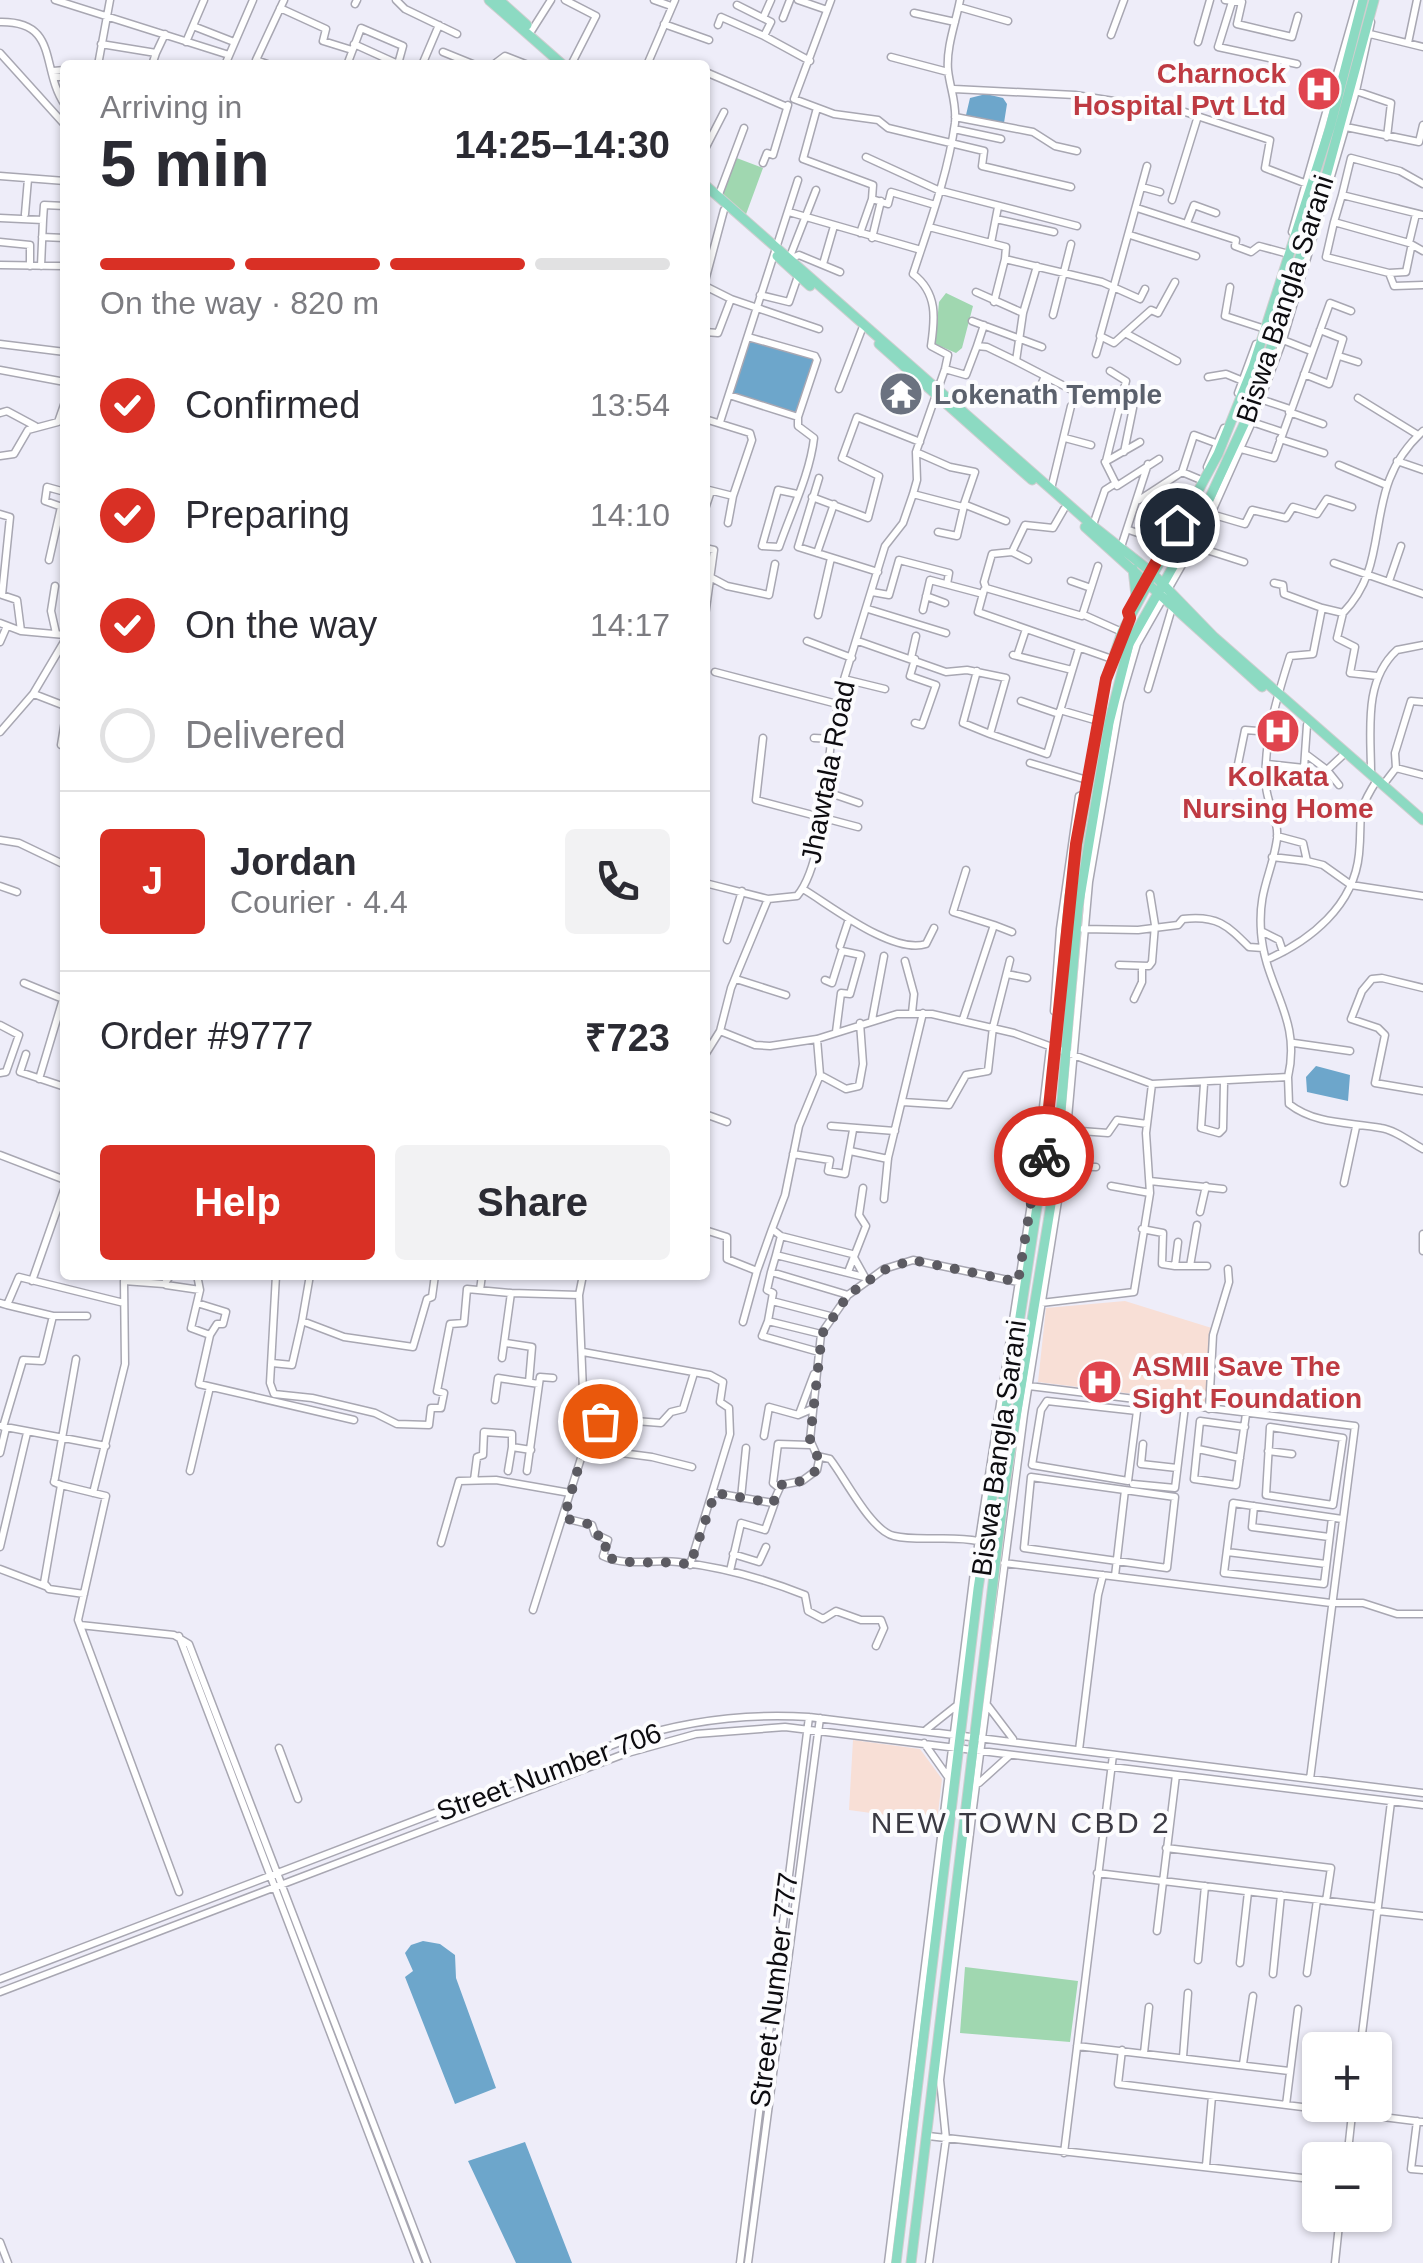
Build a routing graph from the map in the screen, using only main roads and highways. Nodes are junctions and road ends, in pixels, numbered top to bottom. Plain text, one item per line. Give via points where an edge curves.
1 (488, 0) edge
2 (499, 0) edge
3 (1361, 0) edge
4 (1374, 0) edge
5 (556, 60) edge
6 (565, 60) edge
7 (710, 189) edge
8 (710, 197) edge
9 (776, 252) junction
10 (939, 392) junction
11 (1133, 568) junction
12 (1156, 584) junction
13 (1136, 596) road end
14 (1277, 695) junction
15 (1376, 781) junction
16 (1423, 823) edge
17 (896, 2263) edge
18 (911, 2263) edge

1 - 5 main road
2 - 6 main road
3 - 12 main road, Biswa Bangla Sarani via 1330,127 1251,366
4 - 12 main road, Biswa Bangla Sarani via 1281,337 1230,458
7 - 9 main road
8 - 9 main road
9 - 10 main road
9 - 10 main road
10 - 11 main road
10 - 12 main road
11 - 12 main road
11 - 13 main road
12 - 14 main road
12 - 14 main road via 1172,608
12 - 17 main road, Biswa Bangla Sarani via 1130,618 1112,659 1074,844 1044,1162 956,1747
12 - 18 main road, Biswa Bangla Sarani via 1126,651 1108,723 1078,908 1071,1056
14 - 15 main road
14 - 15 main road
15 - 16 main road

